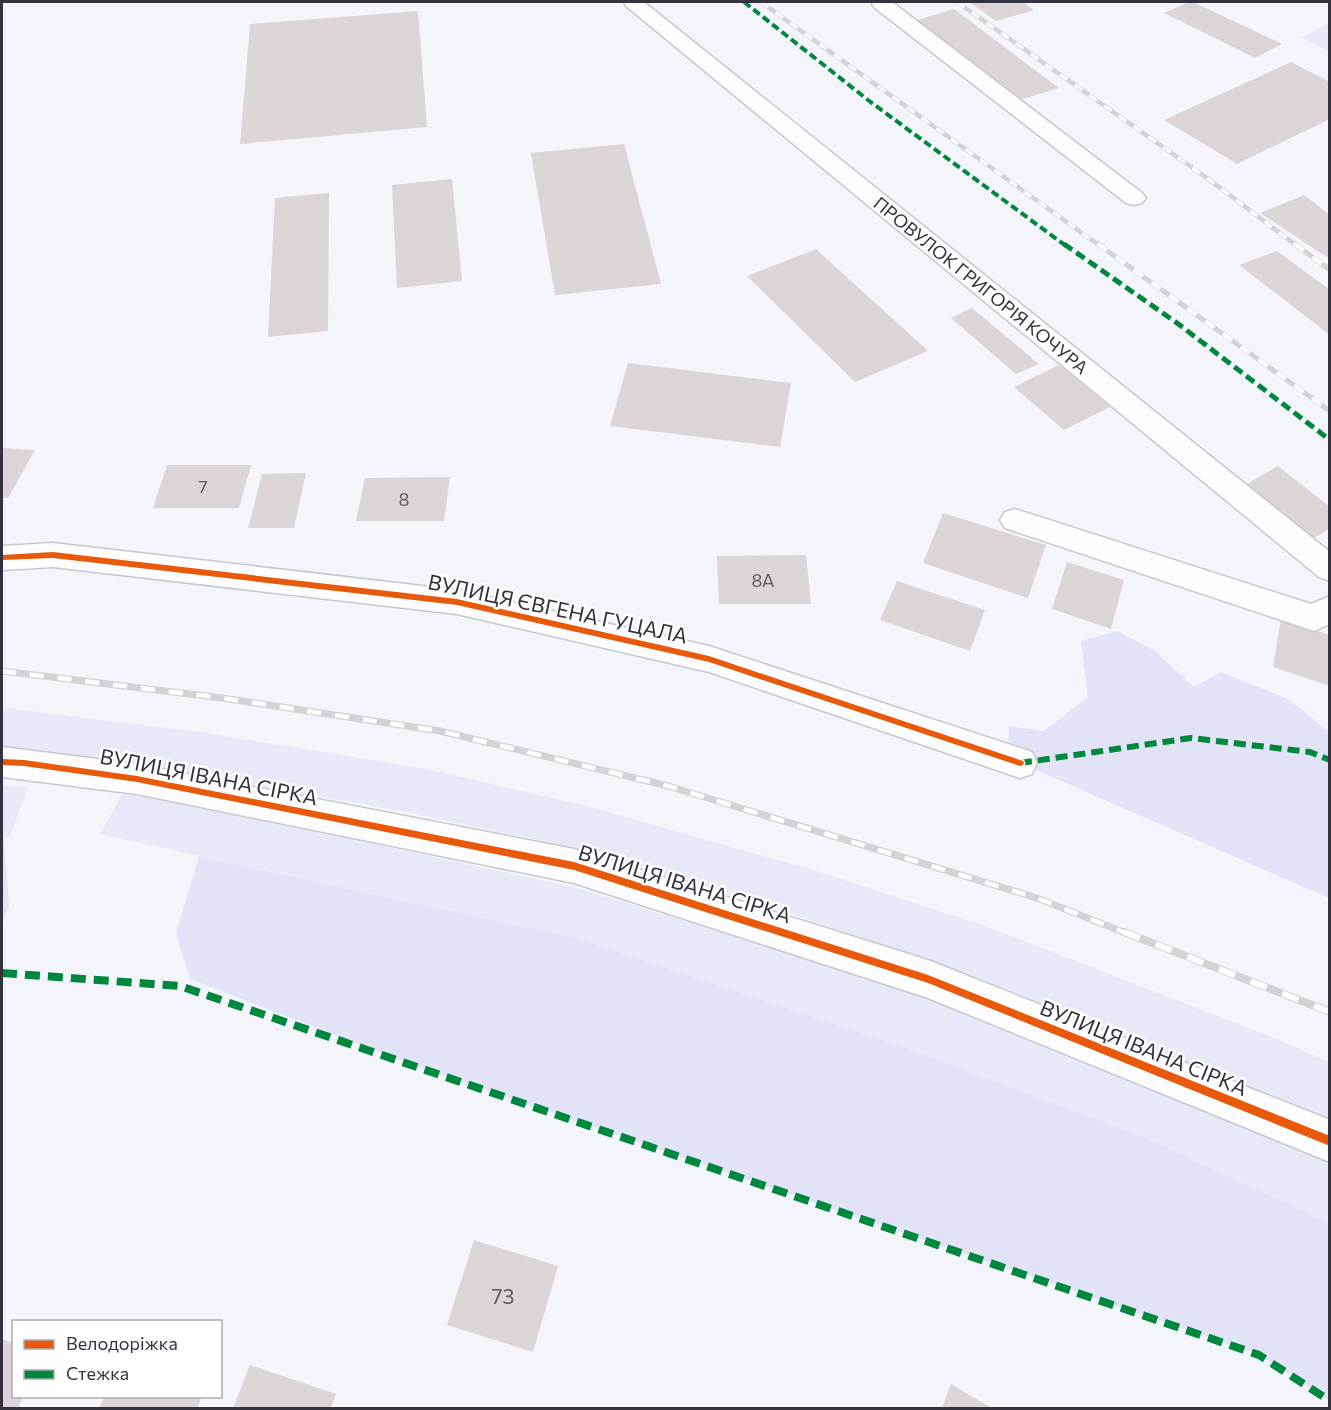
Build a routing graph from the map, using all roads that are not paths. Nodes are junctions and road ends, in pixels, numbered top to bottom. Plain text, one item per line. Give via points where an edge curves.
1 (633, 2) edge
2 (883, 2) edge
3 (1134, 198) dead end
4 (1015, 520) dead end
5 (2, 558) edge
6 (1329, 570) edge
7 (1329, 608) edge
8 (2, 762) edge
9 (1020, 763) dead end
10 (1329, 1141) edge

1 - 6 street, ПРОВУЛОК ГРИГОРІЯ КОЧУРА
2 - 3 street
4 - 7 street via 1314,618
5 - 9 street, ВУЛИЦЯ ЄВГЕНА ГУЦАЛА via 53,555 457,602 709,659
8 - 10 street, ВУЛИЦЯ ІВАНА СІРКА via 137,779 574,866 928,979

